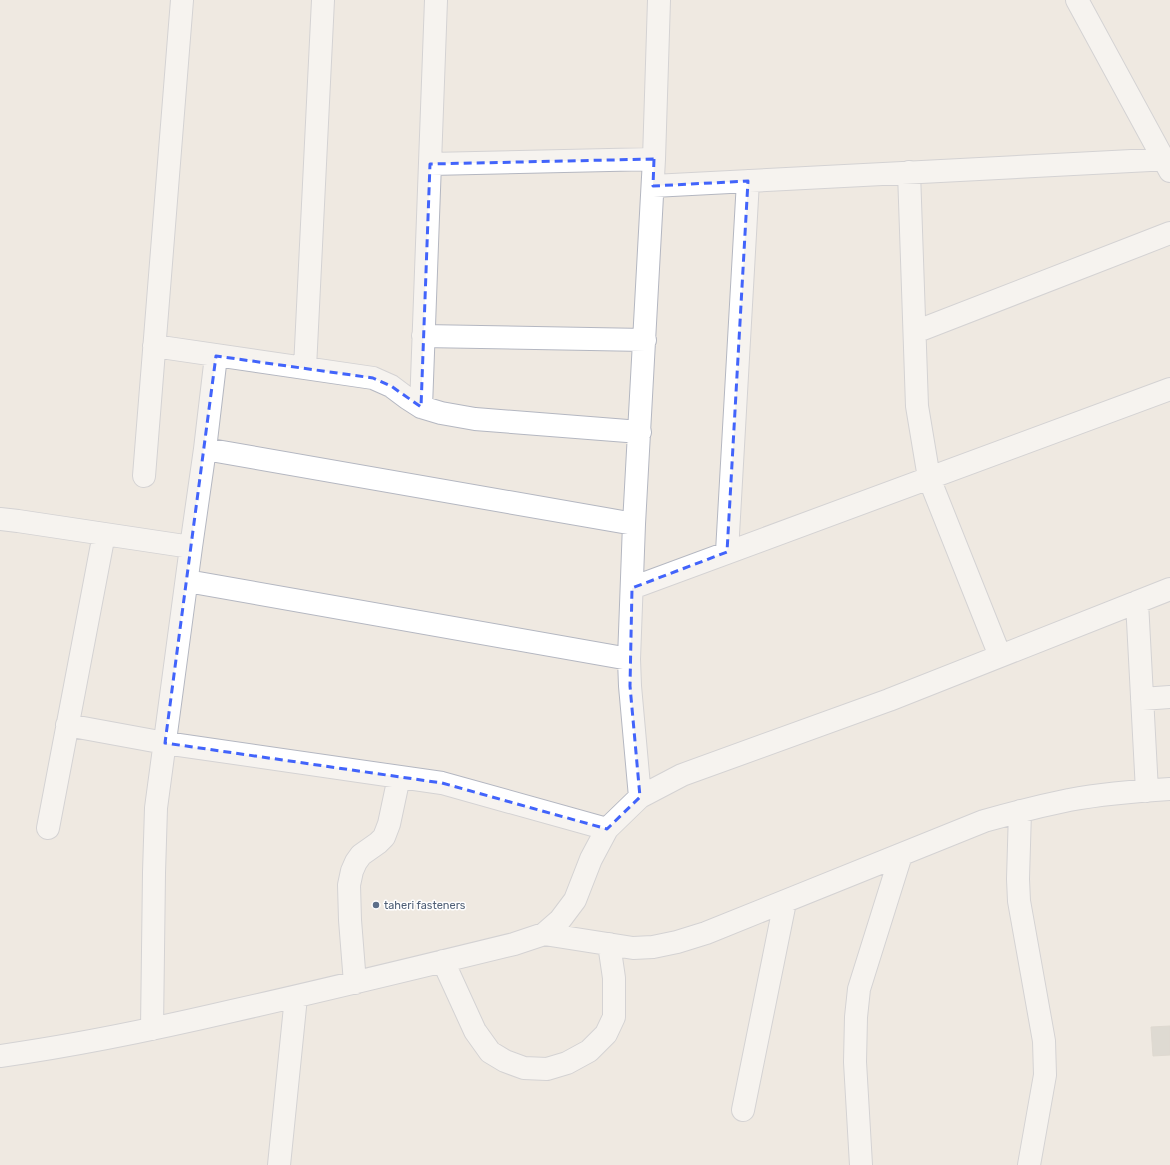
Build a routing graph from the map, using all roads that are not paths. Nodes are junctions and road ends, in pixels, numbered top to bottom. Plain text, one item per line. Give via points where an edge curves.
1 (182, 0) edge
2 (322, 0) edge
3 (436, 0) edge
4 (659, 0) edge
5 (1076, 0) edge
6 (654, 159) junction
7 (1168, 163) edge
8 (430, 164) junction
9 (909, 172) junction
10 (748, 181) junction
11 (653, 186) junction
12 (1170, 233) edge
13 (915, 332) junction
14 (423, 336) junction
15 (645, 340) junction
16 (154, 346) junction
17 (216, 356) junction
18 (305, 368) junction
19 (1170, 388) edge
20 (421, 407) junction
21 (640, 432) junction
22 (205, 449) junction
23 (144, 476) dead end
24 (929, 478) junction
25 (0, 520) edge
26 (634, 524) junction
27 (104, 534) junction
28 (191, 547) junction
29 (727, 552) junction
30 (186, 581) junction
31 (632, 588) junction
32 (1170, 589) edge
33 (1137, 602) junction
34 (1000, 656) junction
35 (629, 660) junction
36 (1170, 697) edge
37 (1142, 699) junction
38 (67, 726) junction
39 (165, 743) junction
40 (399, 778) junction
41 (1170, 789) edge
42 (1147, 791) junction
43 (640, 797) junction
44 (1020, 811) junction
45 (48, 828) dead end
46 (607, 829) junction
47 (901, 855) junction
48 (784, 902) junction
49 (544, 934) junction
50 (609, 944) junction
51 (443, 961) junction
52 (354, 983) junction
53 (296, 997) junction
54 (152, 1029) junction
55 (0, 1056) edge
56 (743, 1110) dead end
57 (279, 1165) edge
58 (861, 1165) edge
59 (1029, 1165) edge

1 - 16 street
2 - 18 street
3 - 8 street
4 - 6 street
5 - 7 street
6 - 8 street
6 - 11 street
7 - 9 street
8 - 14 street
9 - 10 street
9 - 13 street
10 - 11 street
10 - 29 street
11 - 15 street
12 - 13 street
13 - 24 street via 917,406
14 - 15 street
14 - 20 street
15 - 21 street
16 - 17 street
16 - 23 street
17 - 18 street
17 - 22 street
18 - 20 street via 373,378 391,386
19 - 24 street
20 - 21 street via 475,419
21 - 26 street
22 - 26 street
22 - 28 street
24 - 29 street
24 - 34 street
25 - 27 street
26 - 31 street
27 - 28 street
27 - 38 street
28 - 30 street
29 - 31 street
30 - 35 street
30 - 39 street
31 - 35 street
32 - 33 street
33 - 34 street
33 - 37 street
34 - 43 street via 889,700 682,775
35 - 43 street
36 - 37 street
37 - 42 street
38 - 39 street
38 - 45 street
39 - 40 street
39 - 54 street via 156,808
40 - 46 street via 442,784
40 - 52 street via 384,837 361,855 352,871 349,885
41 - 42 street
42 - 44 street via 1070,800
43 - 46 street
44 - 47 street via 984,821
44 - 59 street via 1019,901 1044,1041 1046,1075
46 - 49 street via 590,859 574,900 560,920
47 - 48 street
47 - 58 street via 859,989 855,1062
48 - 50 street via 677,942 632,948
48 - 56 street
49 - 50 street
49 - 51 street
50 - 51 street via 614,978 614,1017 606,1034 589,1051 568,1063 547,1069 524,1068 490,1052 475,1031
51 - 52 street
52 - 53 street
53 - 54 street
53 - 57 street
54 - 55 street

